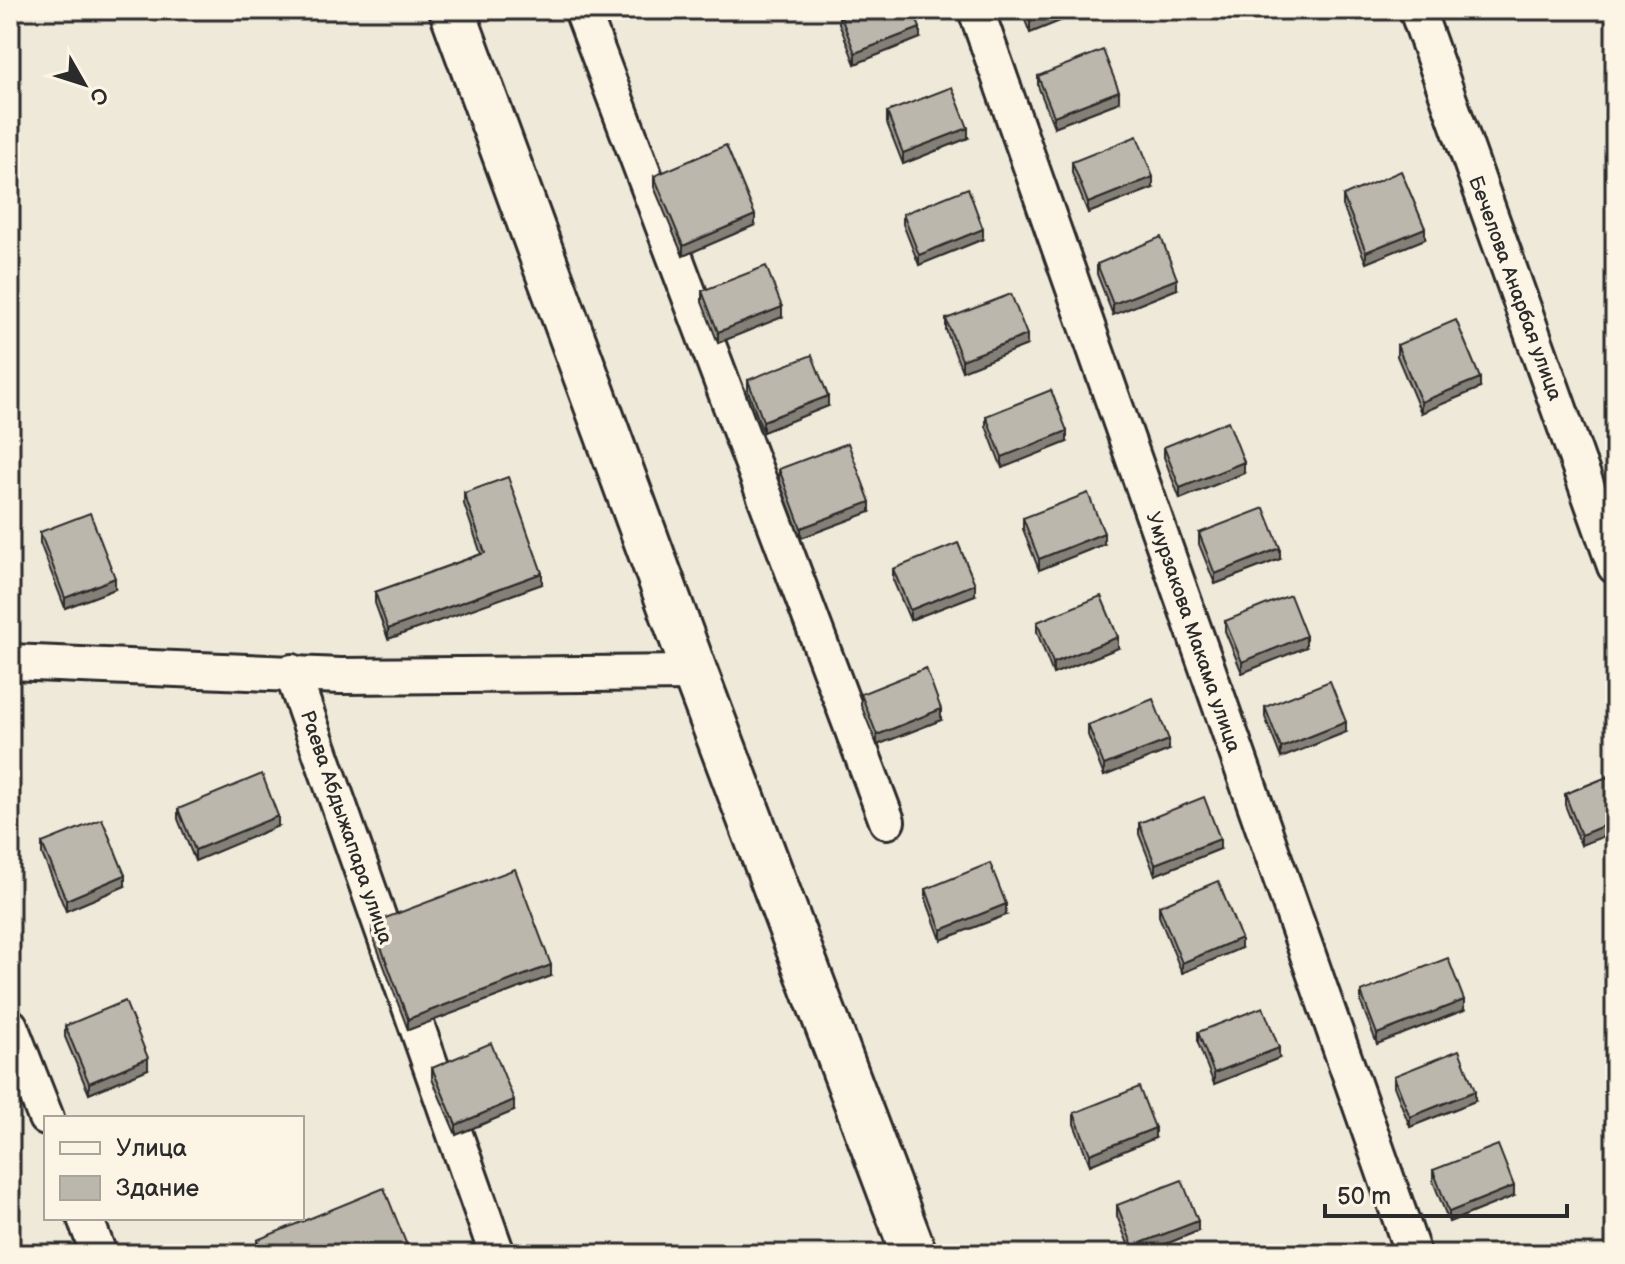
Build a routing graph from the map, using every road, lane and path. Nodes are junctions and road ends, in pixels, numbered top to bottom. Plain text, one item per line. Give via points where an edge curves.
1 (452, 10) edge
2 (582, 10) edge
3 (976, 10) edge
4 (1417, 10) edge
5 (1615, 566) edge
6 (10, 662) edge
7 (292, 672) junction
8 (695, 673) junction
9 (887, 821) dead end
10 (10, 1026) edge
11 (45, 1116) edge
12 (86, 1220) edge
13 (99, 1254) edge
14 (497, 1254) edge
15 (914, 1254) edge
16 (1413, 1254) edge

1 - 8 highway
2 - 9 street
3 - 16 street, Умурзакова Макама улица
4 - 5 street, Бечелова Анарбая улица
6 - 7 street
7 - 8 street
7 - 14 street, Раева Абдыжапара улица
8 - 15 highway
10 - 11 street
12 - 13 street

